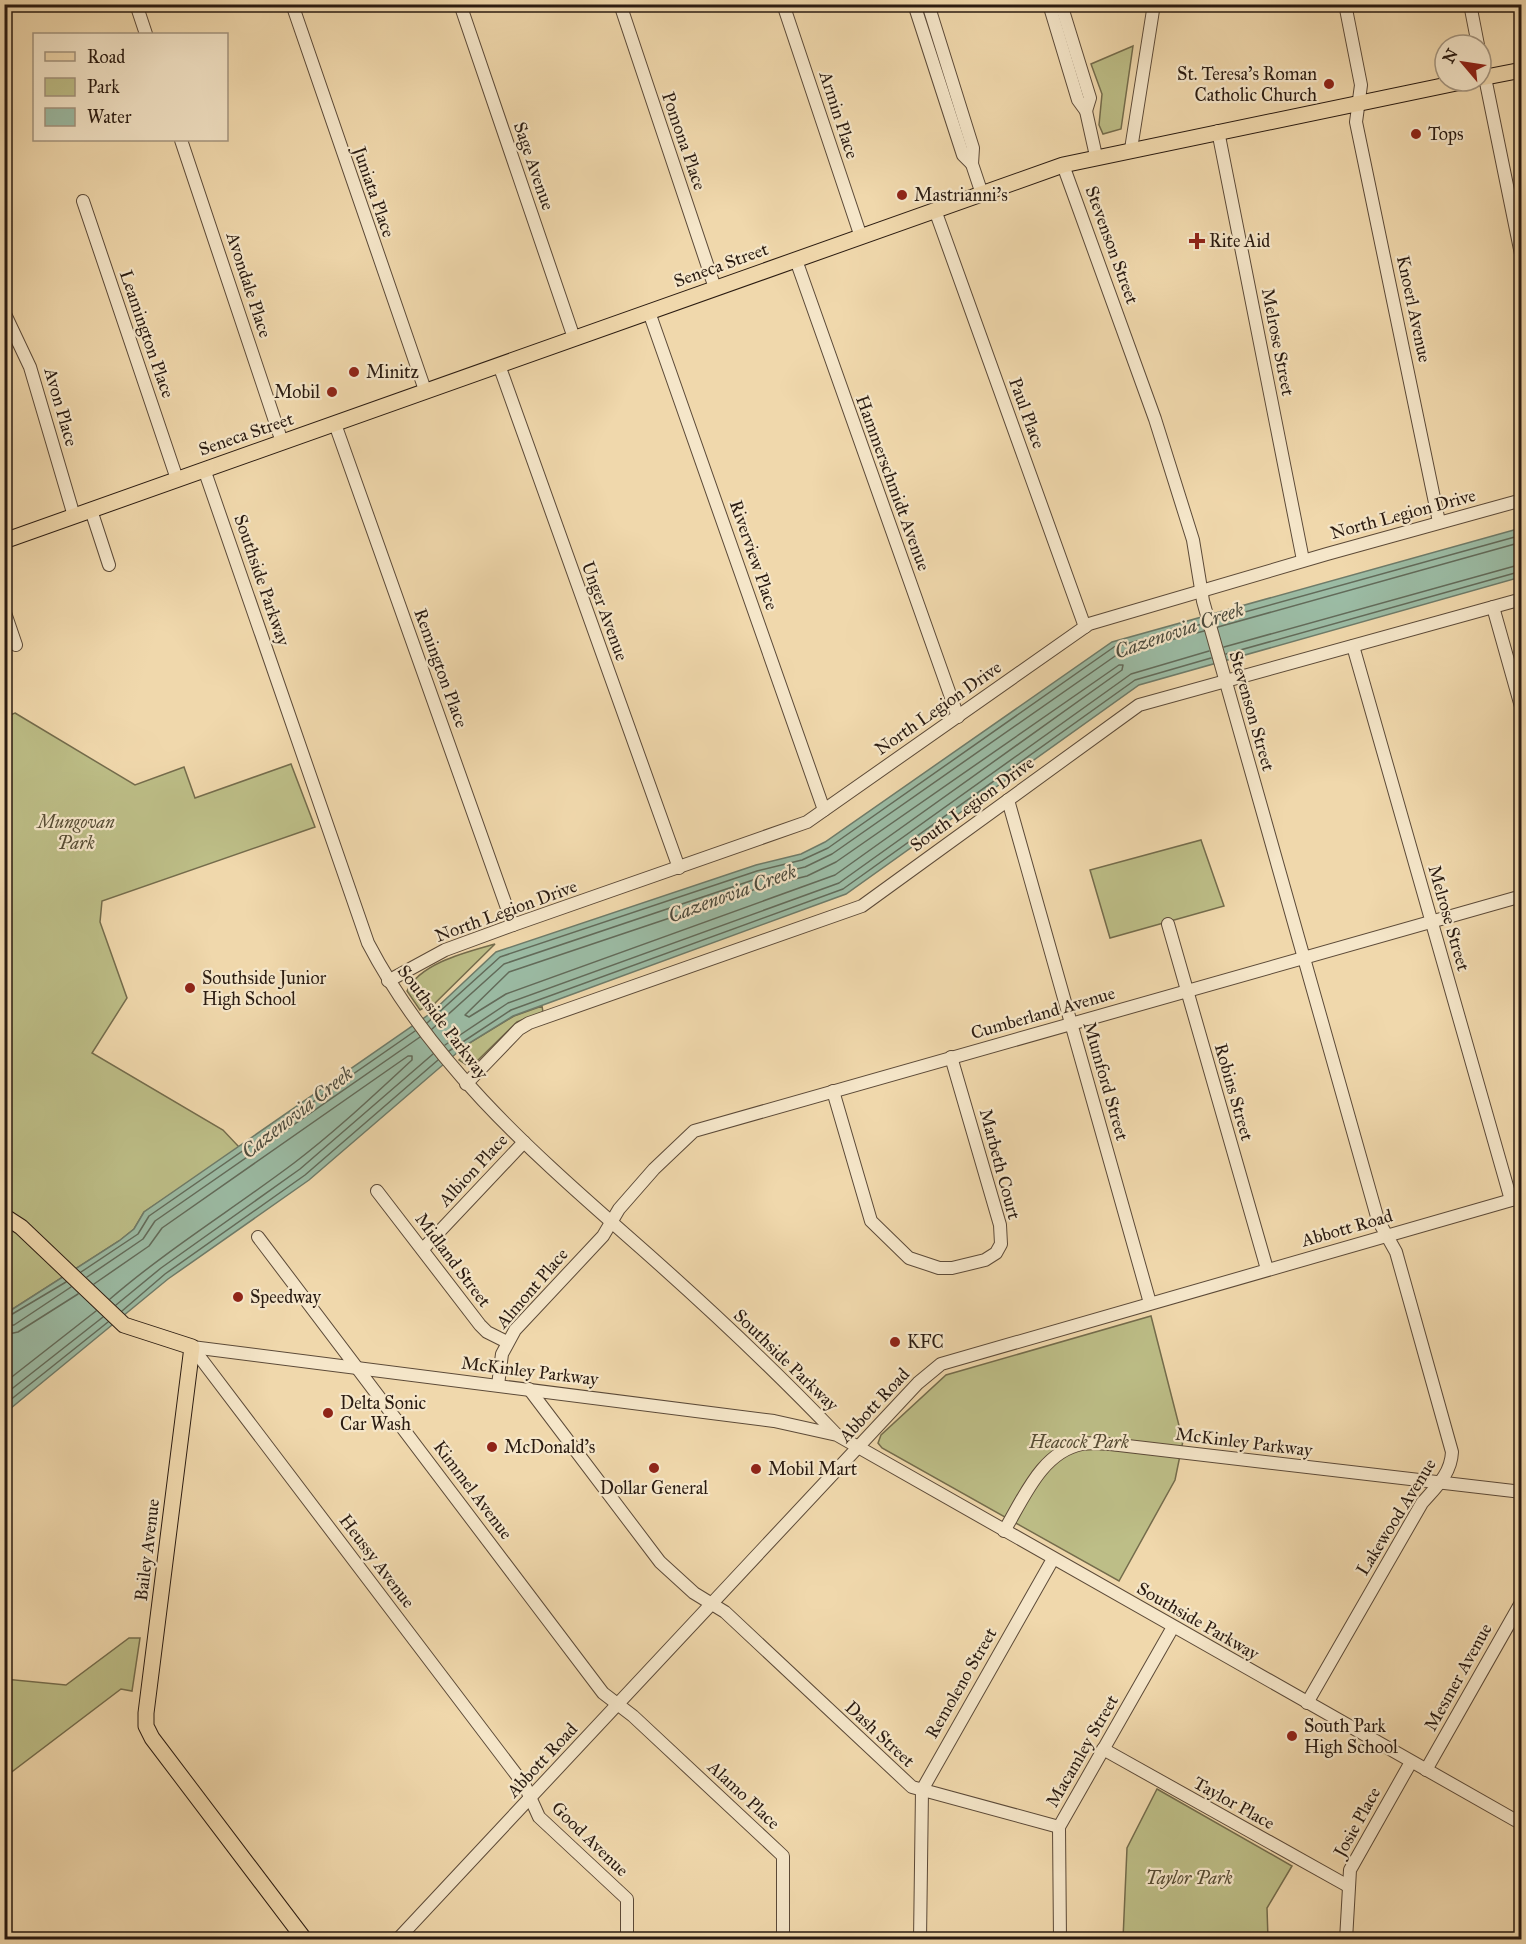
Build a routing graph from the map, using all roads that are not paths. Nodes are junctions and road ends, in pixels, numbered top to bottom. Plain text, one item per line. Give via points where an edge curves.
1 (136, 4) edge
2 (292, 4) edge
3 (460, 4) edge
4 (620, 4) edge
5 (783, 4) edge
6 (914, 4) edge
7 (928, 4) edge
8 (1049, 4) edge
9 (1061, 4) edge
10 (1154, 4) edge
11 (1345, 4) edge
12 (1470, 4) edge
13 (934, 22) junction
14 (921, 25) junction
15 (146, 33) edge
16 (1476, 33) edge
17 (1521, 70) edge
18 (1493, 76) edge
19 (1433, 88) edge
20 (1486, 93) edge
21 (1358, 103) junction
22 (1086, 111) junction
23 (1218, 131) junction
24 (181, 141) edge
25 (1131, 149) junction
26 (1096, 156) junction
27 (972, 164) junction
28 (1063, 165) junction
29 (982, 194) junction
30 (83, 201) dead end
31 (935, 210) junction
32 (861, 237) junction
33 (1521, 259) edge
34 (796, 260) junction
35 (715, 288) junction
36 (4, 312) edge
37 (649, 312) junction
38 (574, 338) junction
39 (499, 365) junction
40 (425, 390) junction
41 (335, 424) junction
42 (282, 442) junction
43 (204, 469) junction
44 (177, 479) junction
45 (1521, 500) edge
46 (91, 510) junction
47 (74, 516) junction
48 (1439, 522) junction
49 (4, 541) edge
50 (1304, 560) junction
51 (109, 565) dead end
52 (1202, 596) junction
53 (1521, 599) edge
54 (1493, 607) junction
55 (4, 610) edge
56 (1085, 627) junction
57 (16, 645) dead end
58 (1353, 646) junction
59 (1224, 678) junction
60 (1521, 710) edge
61 (958, 717) junction
62 (1008, 800) junction
63 (824, 810) junction
64 (679, 868) junction
65 (1521, 896) edge
66 (1431, 921) junction
67 (1168, 924) dead end
68 (513, 925) junction
69 (1303, 958) junction
70 (388, 981) junction
71 (1186, 992) junction
72 (1071, 1023) junction
73 (951, 1057) junction
74 (466, 1084) junction
75 (833, 1091) junction
76 (524, 1142) junction
77 (377, 1191) dead end
78 (1519, 1199) edge
79 (4, 1216) edge
80 (610, 1222) junction
81 (1387, 1235) junction
82 (258, 1237) dead end
83 (423, 1249) junction
84 (1267, 1269) junction
85 (1150, 1303) junction
86 (507, 1342) junction
87 (192, 1347) junction
88 (357, 1367) junction
89 (498, 1385) junction
90 (529, 1389) junction
91 (837, 1435) junction
92 (858, 1447) junction
93 (1439, 1483) junction
94 (1521, 1491) edge
95 (1004, 1531) junction
96 (1053, 1559) junction
97 (1521, 1601) edge
98 (712, 1604) junction
99 (1173, 1627) junction
100 (1306, 1703) junction
101 (617, 1705) junction
102 (1103, 1749) junction
103 (1411, 1762) junction
104 (1426, 1770) junction
105 (922, 1790) junction
106 (531, 1798) junction
107 (1521, 1824) edge
108 (1059, 1827) junction
109 (1348, 1886) junction
110 (305, 1940) edge
111 (397, 1940) edge
112 (627, 1940) edge
113 (783, 1940) edge
114 (920, 1940) edge
115 (1060, 1940) edge
116 (1346, 1940) edge

1 - 15 street
2 - 40 street, Juniata Place
3 - 38 street, Sage Avenue
4 - 35 street, Pomona Place
5 - 32 street, Armin Place
6 - 14 street
7 - 13 street
8 - 22 street via 1078,100
9 - 22 street via 1090,98
10 - 25 street
11 - 21 street, Knoerl Avenue via 1361,85
12 - 16 street
13 - 14 street
13 - 27 street via 973,148
14 - 27 street via 963,155
17 - 18 main road
19 - 21 main road, Seneca Street
20 - 33 street
21 - 23 main road, Seneca Street
21 - 48 street, Knoerl Avenue via 1356,122
22 - 26 street
23 - 25 main road, Seneca Street
23 - 50 street, Melrose Street
24 - 42 street, Avondale Place
25 - 26 main road, Seneca Street
26 - 28 main road, Seneca Street
27 - 29 street
28 - 29 main road, Seneca Street
28 - 52 street, Stevenson Street via 1155,419 1193,540
29 - 31 main road, Seneca Street
30 - 44 street, Leamington Place
31 - 32 main road, Seneca Street
31 - 56 street, Paul Place
32 - 34 main road, Seneca Street
34 - 35 main road, Seneca Street
34 - 61 street, Hammerschmidt Avenue
35 - 37 main road, Seneca Street
36 - 47 street, Avon Place via 30,367
37 - 38 main road, Seneca Street
37 - 63 street, Riverview Place
38 - 39 main road, Seneca Street
39 - 40 main road, Seneca Street
39 - 64 street, Unger Avenue
40 - 41 main road, Seneca Street
41 - 42 main road, Seneca Street
41 - 68 street, Remington Place
42 - 43 main road, Seneca Street
43 - 44 main road, Seneca Street
43 - 70 street, Southside Parkway via 368,943
44 - 46 main road, Seneca Street
45 - 48 street, North Legion Drive
46 - 47 main road, Seneca Street
46 - 51 street
47 - 49 main road, Seneca Street
48 - 50 street, North Legion Drive
50 - 52 street, North Legion Drive
52 - 56 street, North Legion Drive
52 - 59 street, Stevenson Street
53 - 54 street, South Legion Drive
54 - 58 street, South Legion Drive
54 - 60 street
55 - 57 street
56 - 61 street, North Legion Drive
58 - 59 street, South Legion Drive
58 - 66 street, Melrose Street
59 - 62 street, South Legion Drive via 1139,705
59 - 69 street, Stevenson Street
61 - 63 street, North Legion Drive
62 - 72 street, Mumford Street
62 - 74 street, South Legion Drive via 862,906 529,1023
63 - 64 street, North Legion Drive via 807,822
64 - 68 street, North Legion Drive
65 - 66 street, Cumberland Avenue
66 - 69 street, Cumberland Avenue
66 - 78 street, Melrose Street
67 - 71 street, Robins Street
68 - 70 street, North Legion Drive via 445,951
69 - 71 street, Cumberland Avenue
69 - 81 street, Stevenson Street via 1378,1220
70 - 74 street, Southside Parkway
71 - 72 street, Cumberland Avenue
71 - 84 street, Robins Street
72 - 73 street, Cumberland Avenue
72 - 85 street, Mumford Street
73 - 75 street, Cumberland Avenue
73 - 75 street, Marbeth Court via 1000,1226 1001,1244 985,1260 952,1268 927,1266 909,1258 871,1221
74 - 76 street, Southside Parkway
75 - 80 street, Cumberland Avenue via 694,1131 654,1169
76 - 80 street, Southside Parkway
76 - 83 street, Albion Place
77 - 83 street, Midland Street
78 - 81 street, Abbott Road
79 - 87 main road via 21,1227 124,1325
80 - 86 street, Almont Place via 603,1236
80 - 91 street, Southside Parkway
81 - 84 street, Abbott Road
81 - 93 street, Lakewood Avenue via 1396,1252 1452,1452 1451,1465
82 - 88 street, Kimmel Avenue
83 - 86 street, Midland Street via 480,1325
84 - 85 street, Abbott Road
85 - 92 street, Abbott Road via 941,1364
86 - 89 street, Almont Place
87 - 88 street, McKinley Parkway
87 - 106 street, Heussy Avenue
87 - 110 main road, Bailey Avenue via 146,1726
88 - 89 street, McKinley Parkway
88 - 101 street, Kimmel Avenue via 603,1693
89 - 90 street, McKinley Parkway
90 - 91 street, McKinley Parkway via 774,1421
90 - 98 street via 660,1562
91 - 92 street, McKinley Parkway
92 - 95 street, Southside Parkway
92 - 98 street, Abbott Road
93 - 94 street, McKinley Parkway
93 - 95 street, McKinley Parkway via 1119,1445 1082,1444 1052,1459
93 - 100 street, Lakewood Avenue via 1422,1503
95 - 96 street, Southside Parkway
96 - 99 street, Southside Parkway
96 - 105 street, Remoleno Street
97 - 104 street, Mesmer Avenue
98 - 101 street, Abbott Road
98 - 105 street, Dash Street via 912,1787
99 - 100 street, Southside Parkway
99 - 102 street, Macamley Street
100 - 103 street, Southside Parkway
101 - 106 street, Abbott Road
101 - 113 street, Alamo Place via 783,1856
102 - 108 street, Macamley Street
102 - 109 street, Taylor Place
103 - 104 street, Southside Parkway
103 - 109 street, Josie Place via 1350,1870
104 - 107 street, Southside Parkway
105 - 108 street, Dash Street
105 - 114 street, Remoleno Street
106 - 111 street, Abbott Road
106 - 112 street, Good Avenue via 539,1817 627,1899
108 - 115 street, Macamley Street
109 - 116 street, Josie Place

